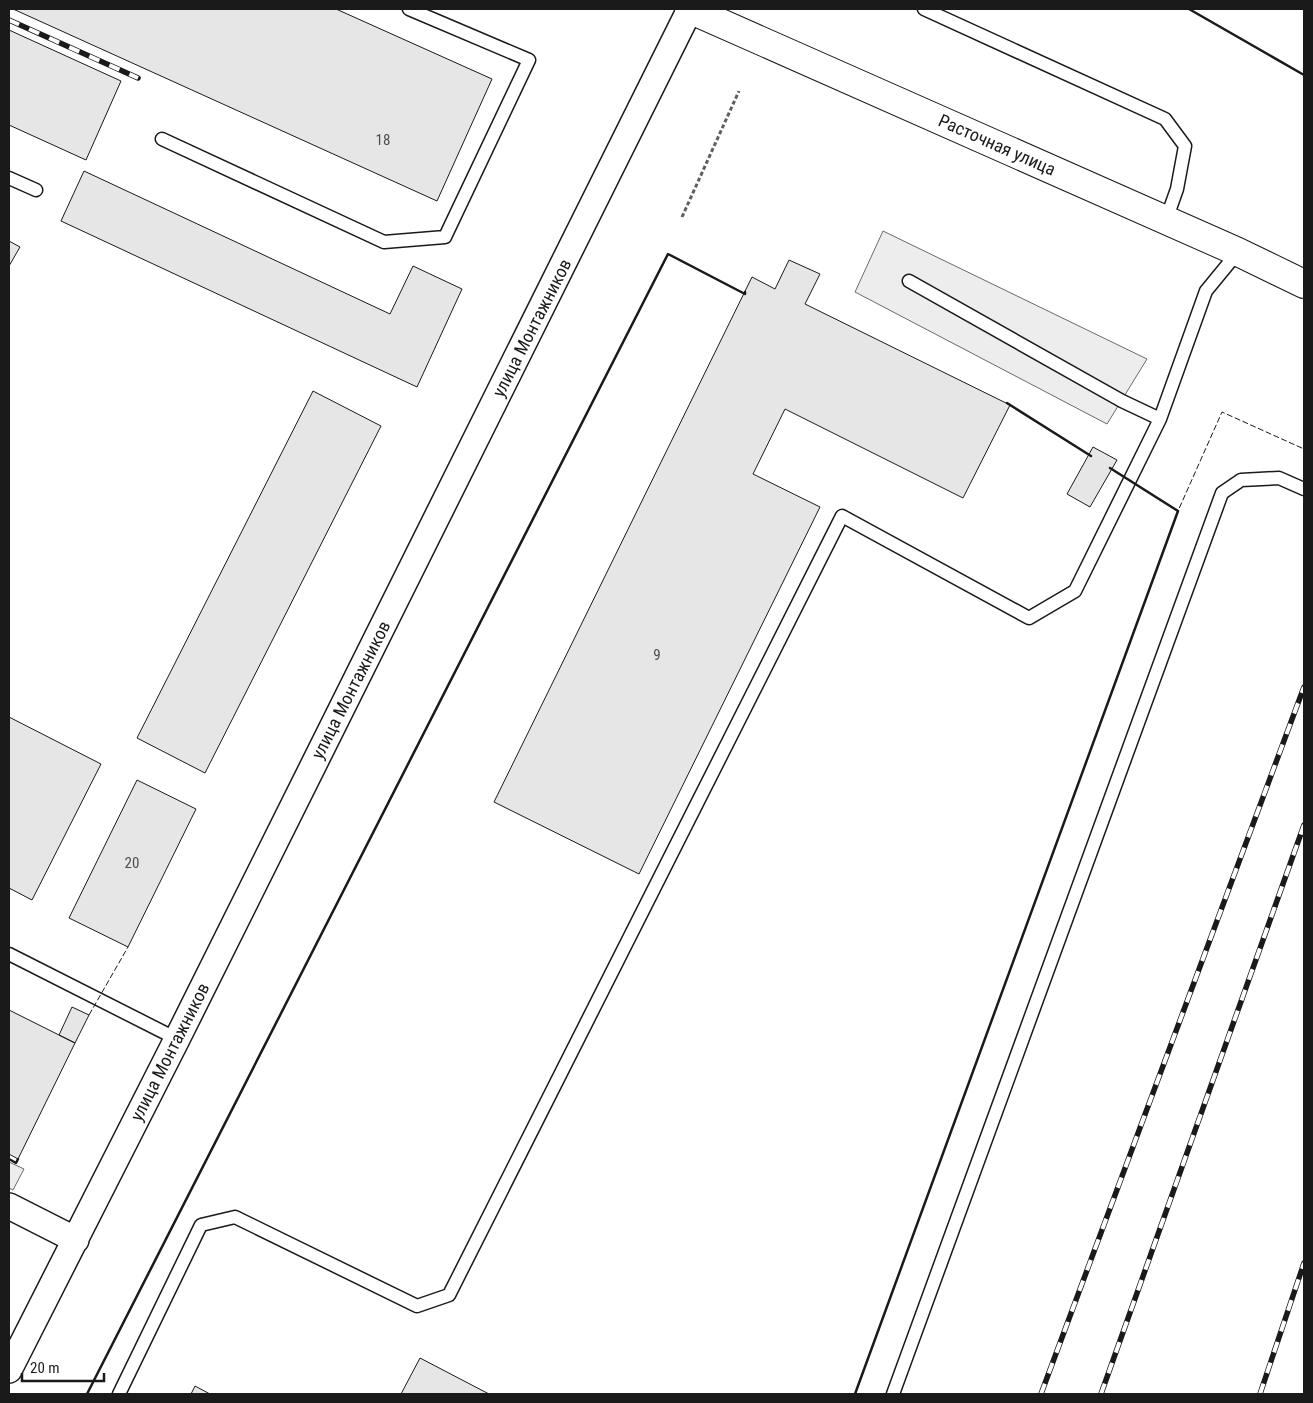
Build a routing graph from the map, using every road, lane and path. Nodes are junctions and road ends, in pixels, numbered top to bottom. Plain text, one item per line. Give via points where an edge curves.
1 (409, 9) edge
2 (690, 9) edge
3 (924, 9) edge
4 (739, 92) dead end
5 (162, 139) dead end
6 (9, 178) edge
7 (36, 190) dead end
8 (682, 217) dead end
9 (1166, 220) junction
10 (1238, 252) junction
11 (909, 281) dead end
12 (1304, 284) edge
13 (1160, 419) junction
14 (1304, 490) edge
15 (9, 954) edge
16 (177, 1039) junction
17 (9, 1206) edge
18 (76, 1240) junction
19 (9, 1370) edge
20 (118, 1394) edge
21 (893, 1394) edge

1 - 5 lane via 529,60 445,237 384,242
2 - 9 main road, Расточная улица
2 - 16 street, улица Монтажников
3 - 9 lane via 1165,119 1185,146 1177,189
4 - 8 path
6 - 7 lane
9 - 10 main road, Расточная улица
10 - 12 main road, Расточная улица
10 - 13 lane via 1206,291
11 - 13 lane via 1122,401
13 - 20 lane via 1076,591 1029,618 842,516 450,1294 417,1306 234,1217 201,1225
14 - 21 lane via 1279,478 1241,480 1222,493
15 - 16 lane
16 - 18 street, улица Монтажников
17 - 18 street
18 - 19 street, улица Монтажников

